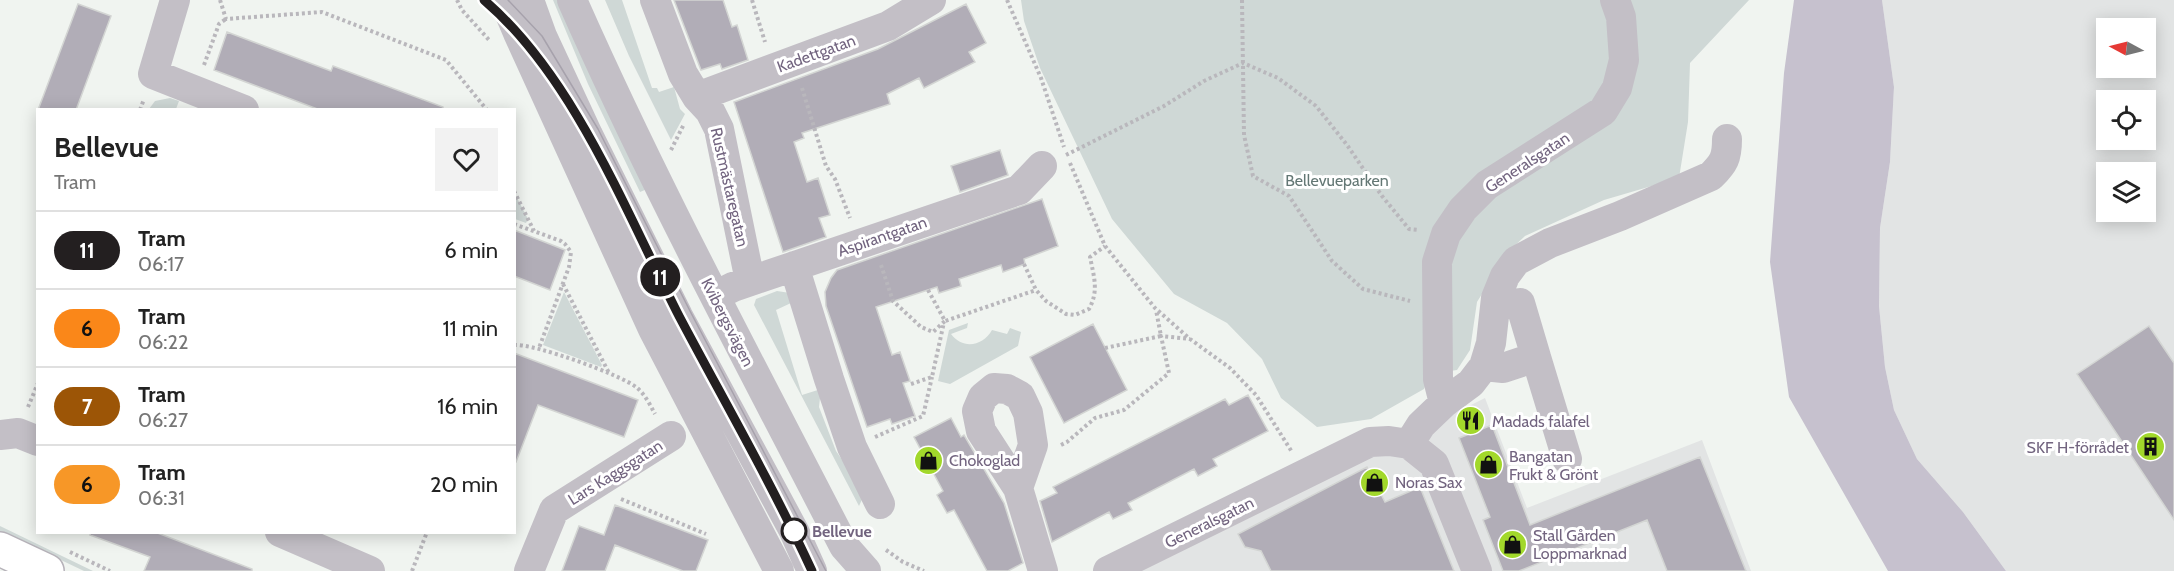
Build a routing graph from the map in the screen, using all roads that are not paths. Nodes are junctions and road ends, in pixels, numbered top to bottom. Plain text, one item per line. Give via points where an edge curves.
1 (175, 0) edge
2 (504, 0) edge
3 (529, 0) edge
4 (545, 0) edge
5 (572, 0) edge
6 (655, 0) edge
7 (931, 0) edge
8 (1615, 0) edge
9 (697, 97) junction
10 (239, 108) edge
11 (1727, 140) dead end
12 (1054, 161) road end
13 (794, 266) junction
14 (750, 281) junction
15 (715, 296) junction
16 (1520, 303) dead end
17 (1536, 357) junction
18 (1484, 366) junction
19 (1444, 403) junction
20 (0, 435) edge
21 (671, 436) road end
22 (36, 440) edge
23 (1409, 444) junction
24 (1567, 459) dead end
25 (1018, 488) junction
26 (880, 504) dead end
27 (285, 534) edge
28 (0, 549) edge
29 (47, 571) edge
30 (370, 571) edge
31 (529, 571) edge
32 (780, 571) edge
33 (812, 571) edge
34 (826, 571) edge
35 (866, 571) edge
36 (1043, 571) edge
37 (1108, 571) edge
38 (1477, 571) edge

1 - 10 street via 153,74
2 - 32 street via 653,329
3 - 33 street via 593,146
4 - 34 street via 597,129
5 - 15 street, Kvibergsvägen via 630,128
6 - 9 street, Rustmästaregatan via 683,74
7 - 9 street, Kadettgatan via 888,26
8 - 19 street, Generalsgatan via 1621,17 1624,60 1617,88 1604,111 1487,185 1463,209 1446,234 1437,262 1438,379
9 - 14 street, Rustmästaregatan via 719,129
11 - 18 street via 1722,165 1711,176 1516,261 1496,298
12 - 13 street, Aspirantgatan via 1018,190 868,253
13 - 14 street, Aspirantgatan
13 - 26 street via 852,447
14 - 15 street, Aspirantgatan
15 - 35 street, Kvibergsvägen via 844,546
16 - 17 street
17 - 18 street via 1503,368
17 - 24 street
18 - 19 street via 1471,383
19 - 23 street via 1421,425
20 - 22 street via 18,433
21 - 31 street, Lars Kaggsgatan via 554,510
23 - 37 street, Generalsgatan via 1370,442
23 - 38 street via 1434,464
25 - 25 street via 981,431 977,411 983,397 994,388 1020,396 1028,413 1033,446
25 - 36 street
27 - 30 street
28 - 29 main road

